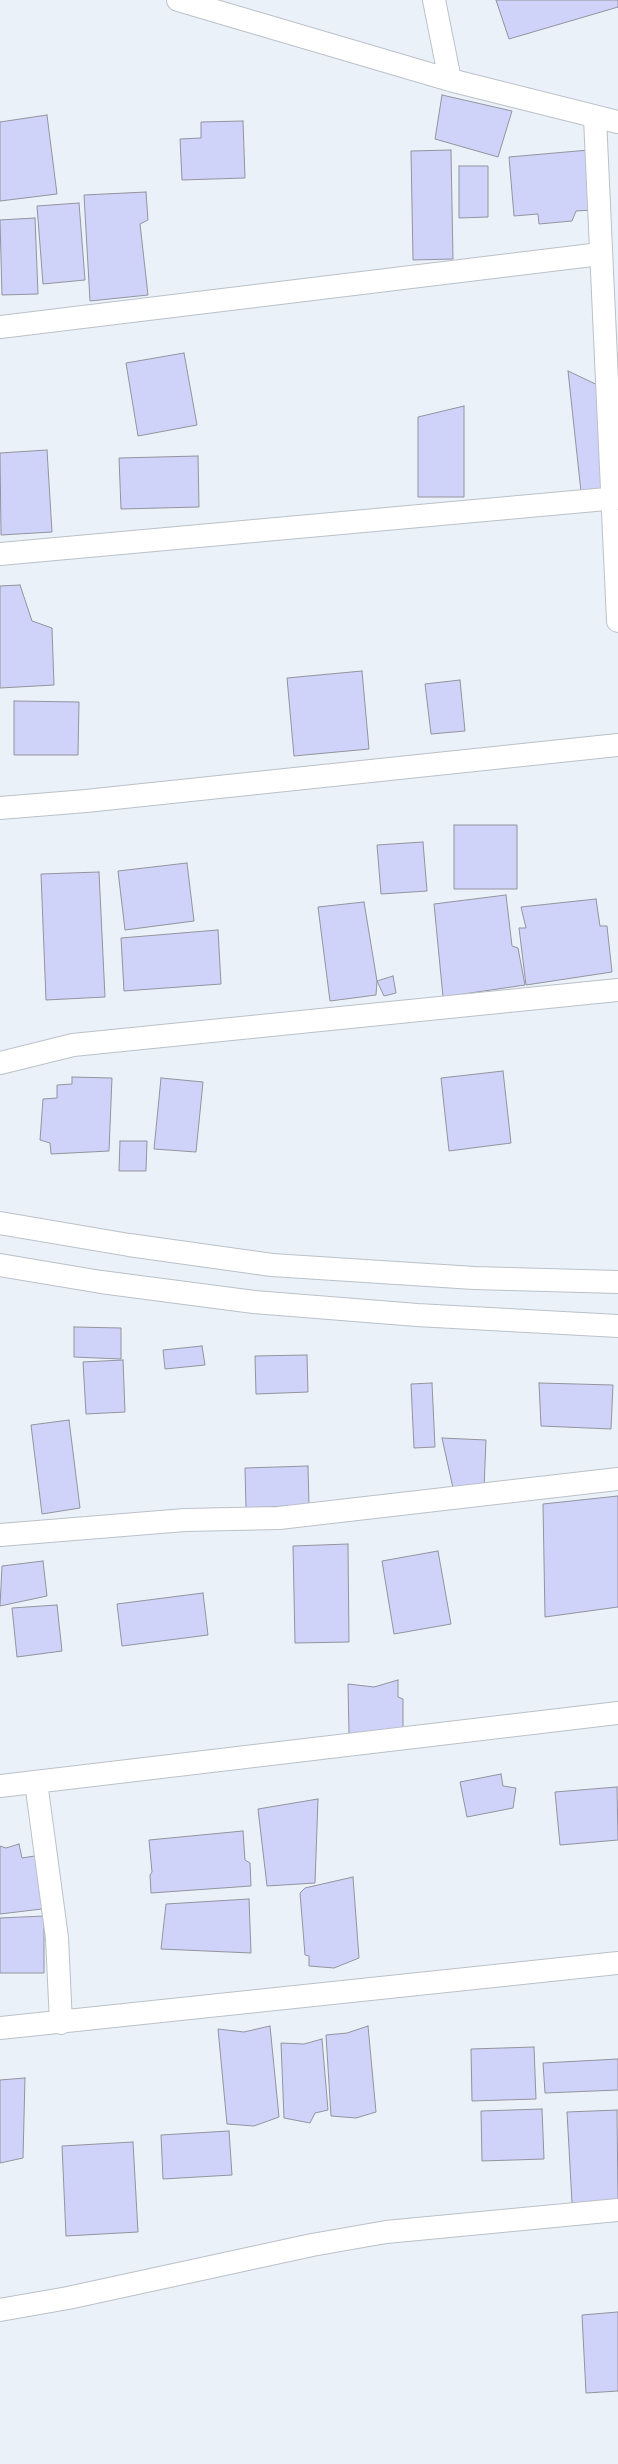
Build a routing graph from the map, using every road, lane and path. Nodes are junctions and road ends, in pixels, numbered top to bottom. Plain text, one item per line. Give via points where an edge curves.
1 (178, 0) edge
2 (434, 0) edge
3 (450, 80) junction
4 (595, 118) junction
5 (618, 122) edge
6 (600, 254) junction
7 (0, 327) edge
8 (615, 498) edge
9 (0, 554) edge
10 (618, 621) edge
11 (618, 745) edge
12 (0, 808) edge
13 (618, 990) edge
14 (0, 1063) edge
15 (0, 1223) edge
16 (0, 1265) edge
17 (618, 1282) edge
18 (618, 1326) edge
19 (618, 1479) edge
20 (0, 1535) edge
21 (618, 1713) edge
22 (36, 1782) junction
23 (0, 1786) edge
24 (618, 1963) edge
25 (61, 2023) junction
26 (0, 2028) edge
27 (618, 2210) edge
28 (0, 2310) edge

1 - 3 main road
2 - 3 main road
3 - 4 main road
4 - 5 main road
4 - 6 main road
6 - 7 main road
6 - 8 main road
8 - 9 main road
8 - 10 main road
11 - 12 main road
13 - 14 main road via 74,1045
15 - 17 main road via 128,1245 272,1265 474,1278
16 - 18 main road via 101,1282 254,1302 417,1315
19 - 20 main road via 279,1518 185,1520
21 - 22 main road
22 - 23 main road
22 - 25 main road via 57,1938
24 - 25 main road
25 - 26 main road
27 - 28 main road via 386,2232

